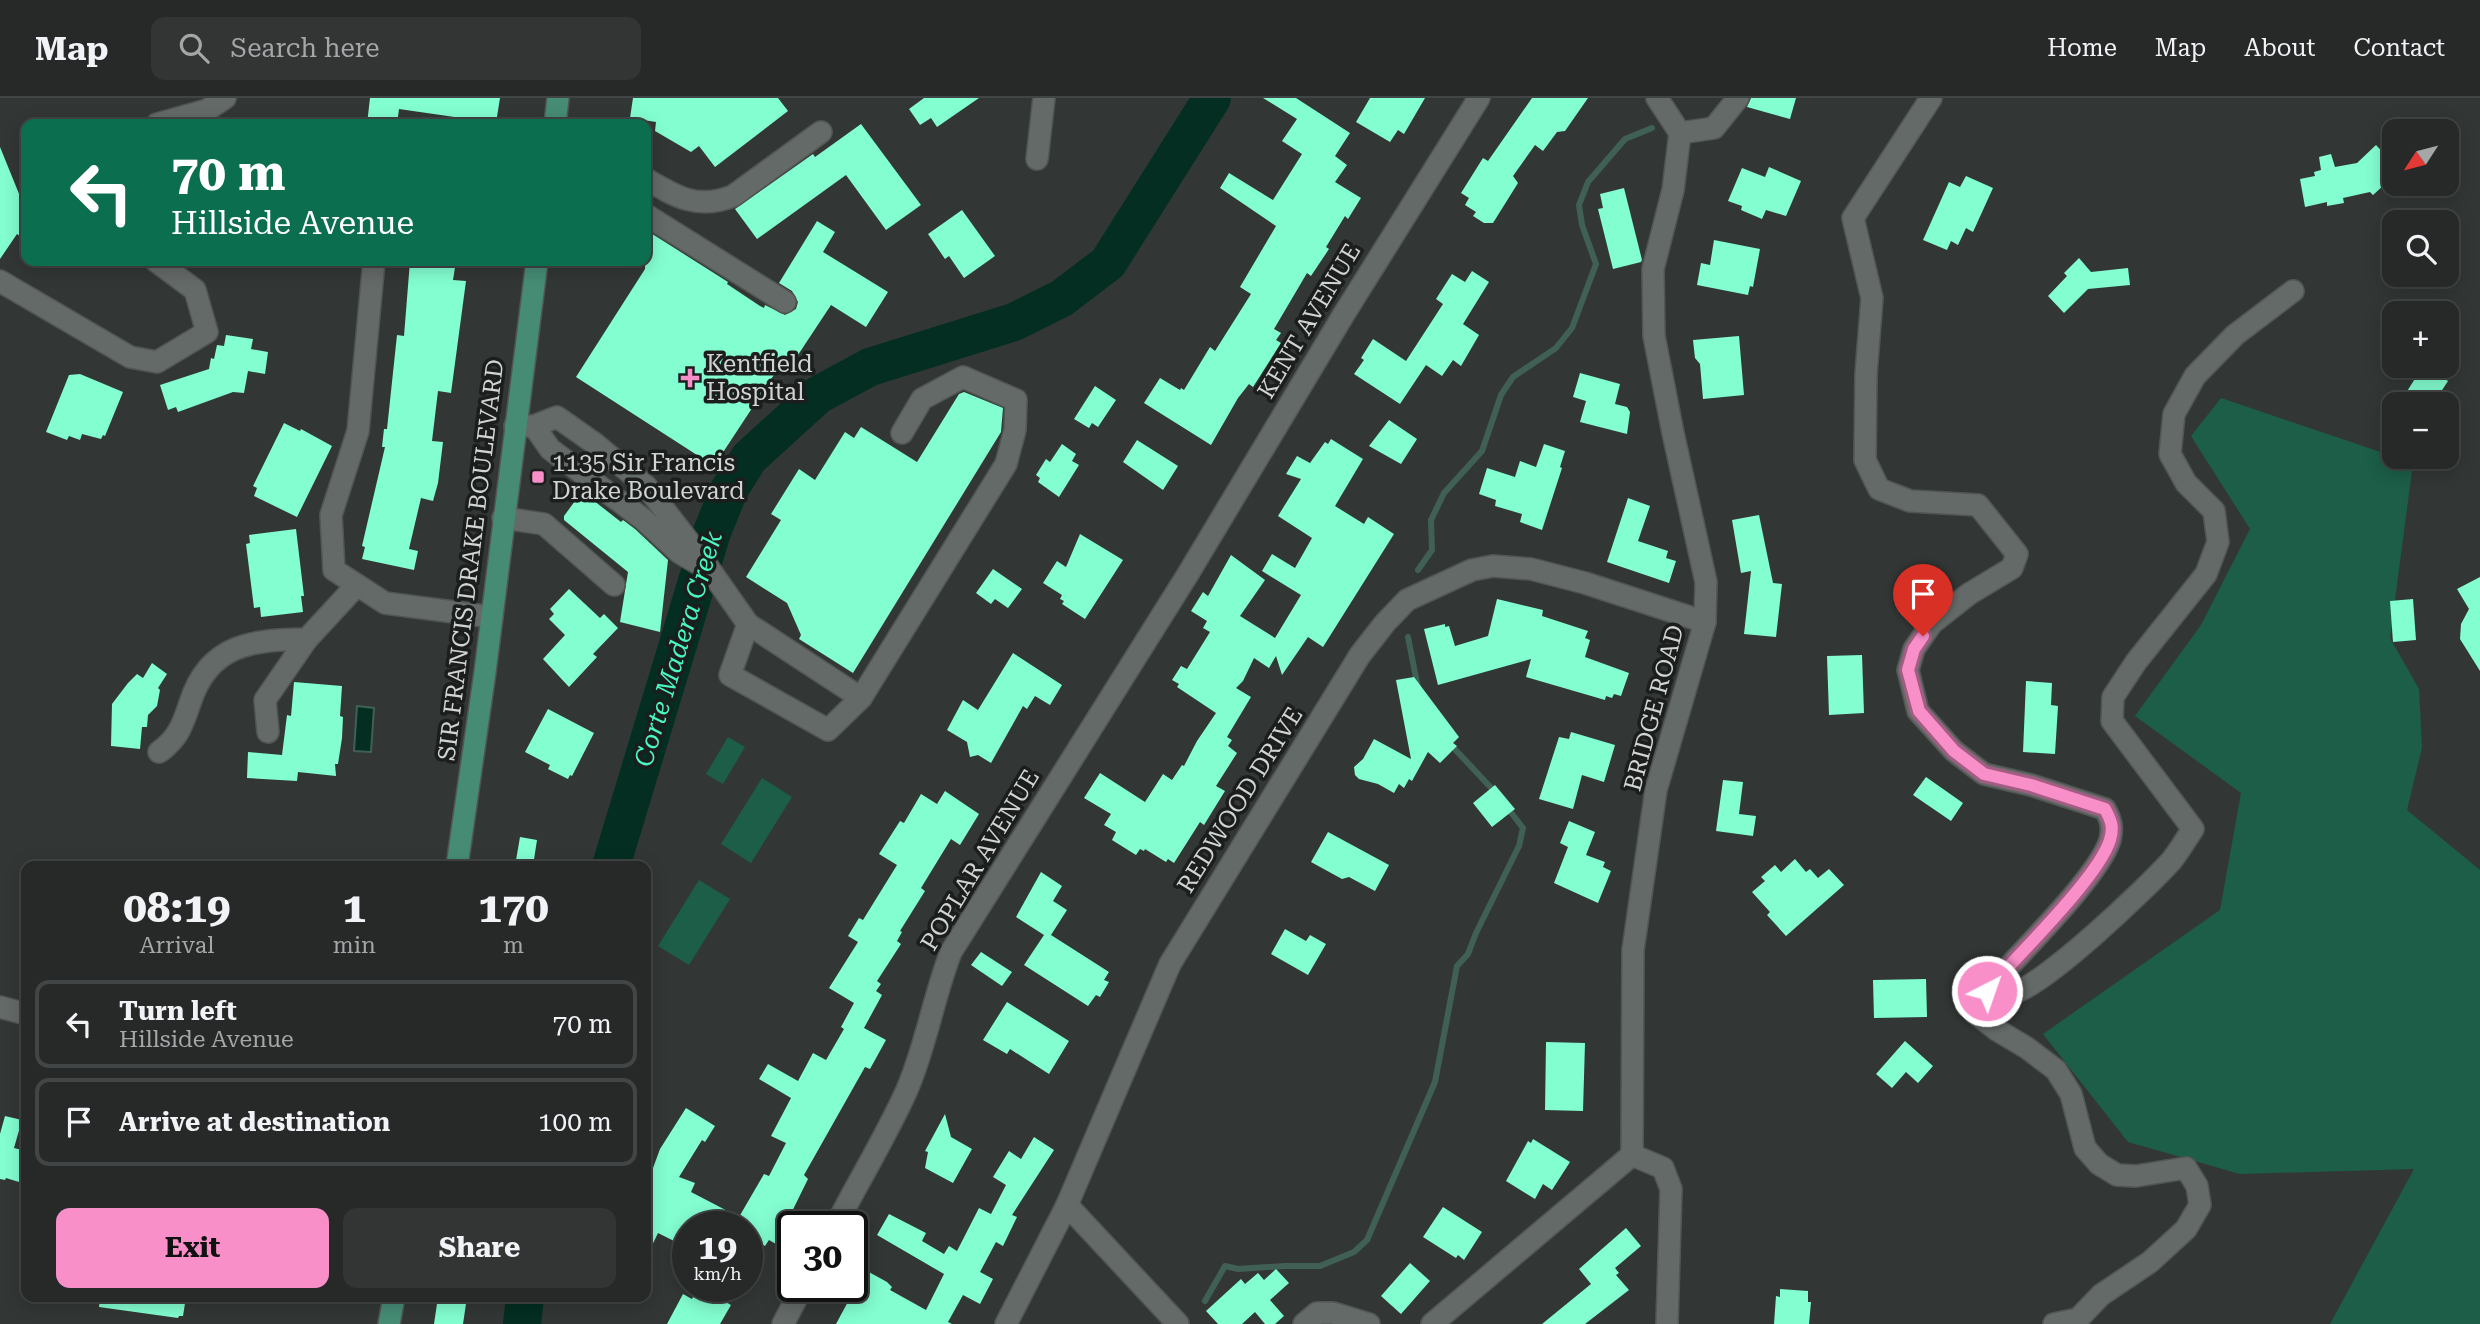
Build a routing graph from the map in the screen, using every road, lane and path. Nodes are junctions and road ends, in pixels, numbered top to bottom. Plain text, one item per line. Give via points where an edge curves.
1 (225, 98) edge
2 (558, 98) edge
3 (1044, 98) edge
4 (1479, 98) edge
5 (1657, 98) edge
6 (1738, 98) edge
7 (1931, 98) edge
8 (175, 119) edge
9 (556, 119) edge
10 (821, 132) dead end
11 (1680, 133) junction
12 (1037, 159) dead end
13 (651, 182) edge
14 (651, 218) edge
15 (163, 266) edge
16 (374, 266) edge
17 (537, 266) edge
18 (0, 281) edge
19 (2292, 291) dead end
20 (785, 302) dead end
21 (524, 426) junction
22 (902, 433) dead end
23 (503, 518) junction
24 (712, 572) junction
25 (1188, 574) joint
26 (357, 585) junction
27 (614, 585) dead end
28 (492, 617) junction
29 (1704, 622) junction
30 (748, 624) junction
31 (307, 639) junction
32 (860, 698) junction
33 (268, 732) dead end
34 (159, 752) dead end
35 (458, 861) edge
36 (1999, 982) junction
37 (0, 1007) edge
38 (21, 1013) edge
39 (1632, 1155) junction
40 (1067, 1205) junction
41 (843, 1211) edge
42 (393, 1302) edge
43 (795, 1302) edge
44 (389, 1324) edge
45 (783, 1324) edge
46 (1006, 1324) edge
47 (1178, 1324) edge
48 (1304, 1324) edge
49 (1369, 1324) edge
50 (1432, 1324) edge
51 (1667, 1324) edge
52 (2054, 1324) edge

1 - 8 street via 207,110
2 - 9 main road
3 - 12 street
4 - 25 street, KENT AVENUE
5 - 11 street
6 - 11 street via 1714,128
7 - 36 street via 1853,218 1872,298 1865,460 1879,489 1910,502 1978,505 2017,554 2012,568 1932,623 1914,649 1908,670 1919,711 1954,751 1984,774 2105,809 2112,821 2110,840 2099,861
10 - 13 street via 733,196 716,203 691,201
11 - 29 street, BRIDGE ROAD via 1673,190 1653,269 1654,336 1706,582
14 - 20 street
15 - 18 street via 195,290 207,332 157,362 130,357
16 - 26 street via 358,431 331,515 334,570
17 - 21 main road, SIR FRANCIS DRAKE BOULEVARD
19 - 36 street via 2235,335 2194,376 2174,414 2169,454 2186,483 2214,511 2217,542 2206,574 2113,697 2112,721 2193,829 2173,859 2112,919 2036,982 2012,993
21 - 23 main road, SIR FRANCIS DRAKE BOULEVARD
21 - 24 street via 680,553
21 - 24 street via 557,417 594,443 646,486
22 - 32 street via 922,399 963,377 1016,400 1006,464
23 - 27 street via 544,524
23 - 28 main road, SIR FRANCIS DRAKE BOULEVARD
24 - 30 street
25 - 41 street, POPLAR AVENUE via 951,952 906,1091
26 - 28 street via 385,603
26 - 31 street
28 - 35 main road, SIR FRANCIS DRAKE BOULEVARD
29 - 39 street, BRIDGE ROAD via 1656,790 1633,950
29 - 40 street, REDWOOD DRIVE via 1585,583 1531,569 1493,566 1472,570 1407,600 1360,655 1170,964
30 - 32 street
30 - 32 street via 730,675 828,730
31 - 33 street via 265,700
31 - 34 street via 233,648 218,658 191,699 178,734
36 - 52 street via 1975,1000 1975,1013 2056,1070 2071,1094 2085,1148 2099,1164 2117,1175 2136,1176 2186,1168 2197,1186 2200,1205 2186,1229 2150,1262 2101,1295 2078,1319
37 - 38 street
39 - 50 street
39 - 51 street via 1663,1168 1671,1189
40 - 46 street, REDWOOD DRIVE
40 - 47 street
42 - 44 main road
43 - 45 street
48 - 49 street via 1317,1313

